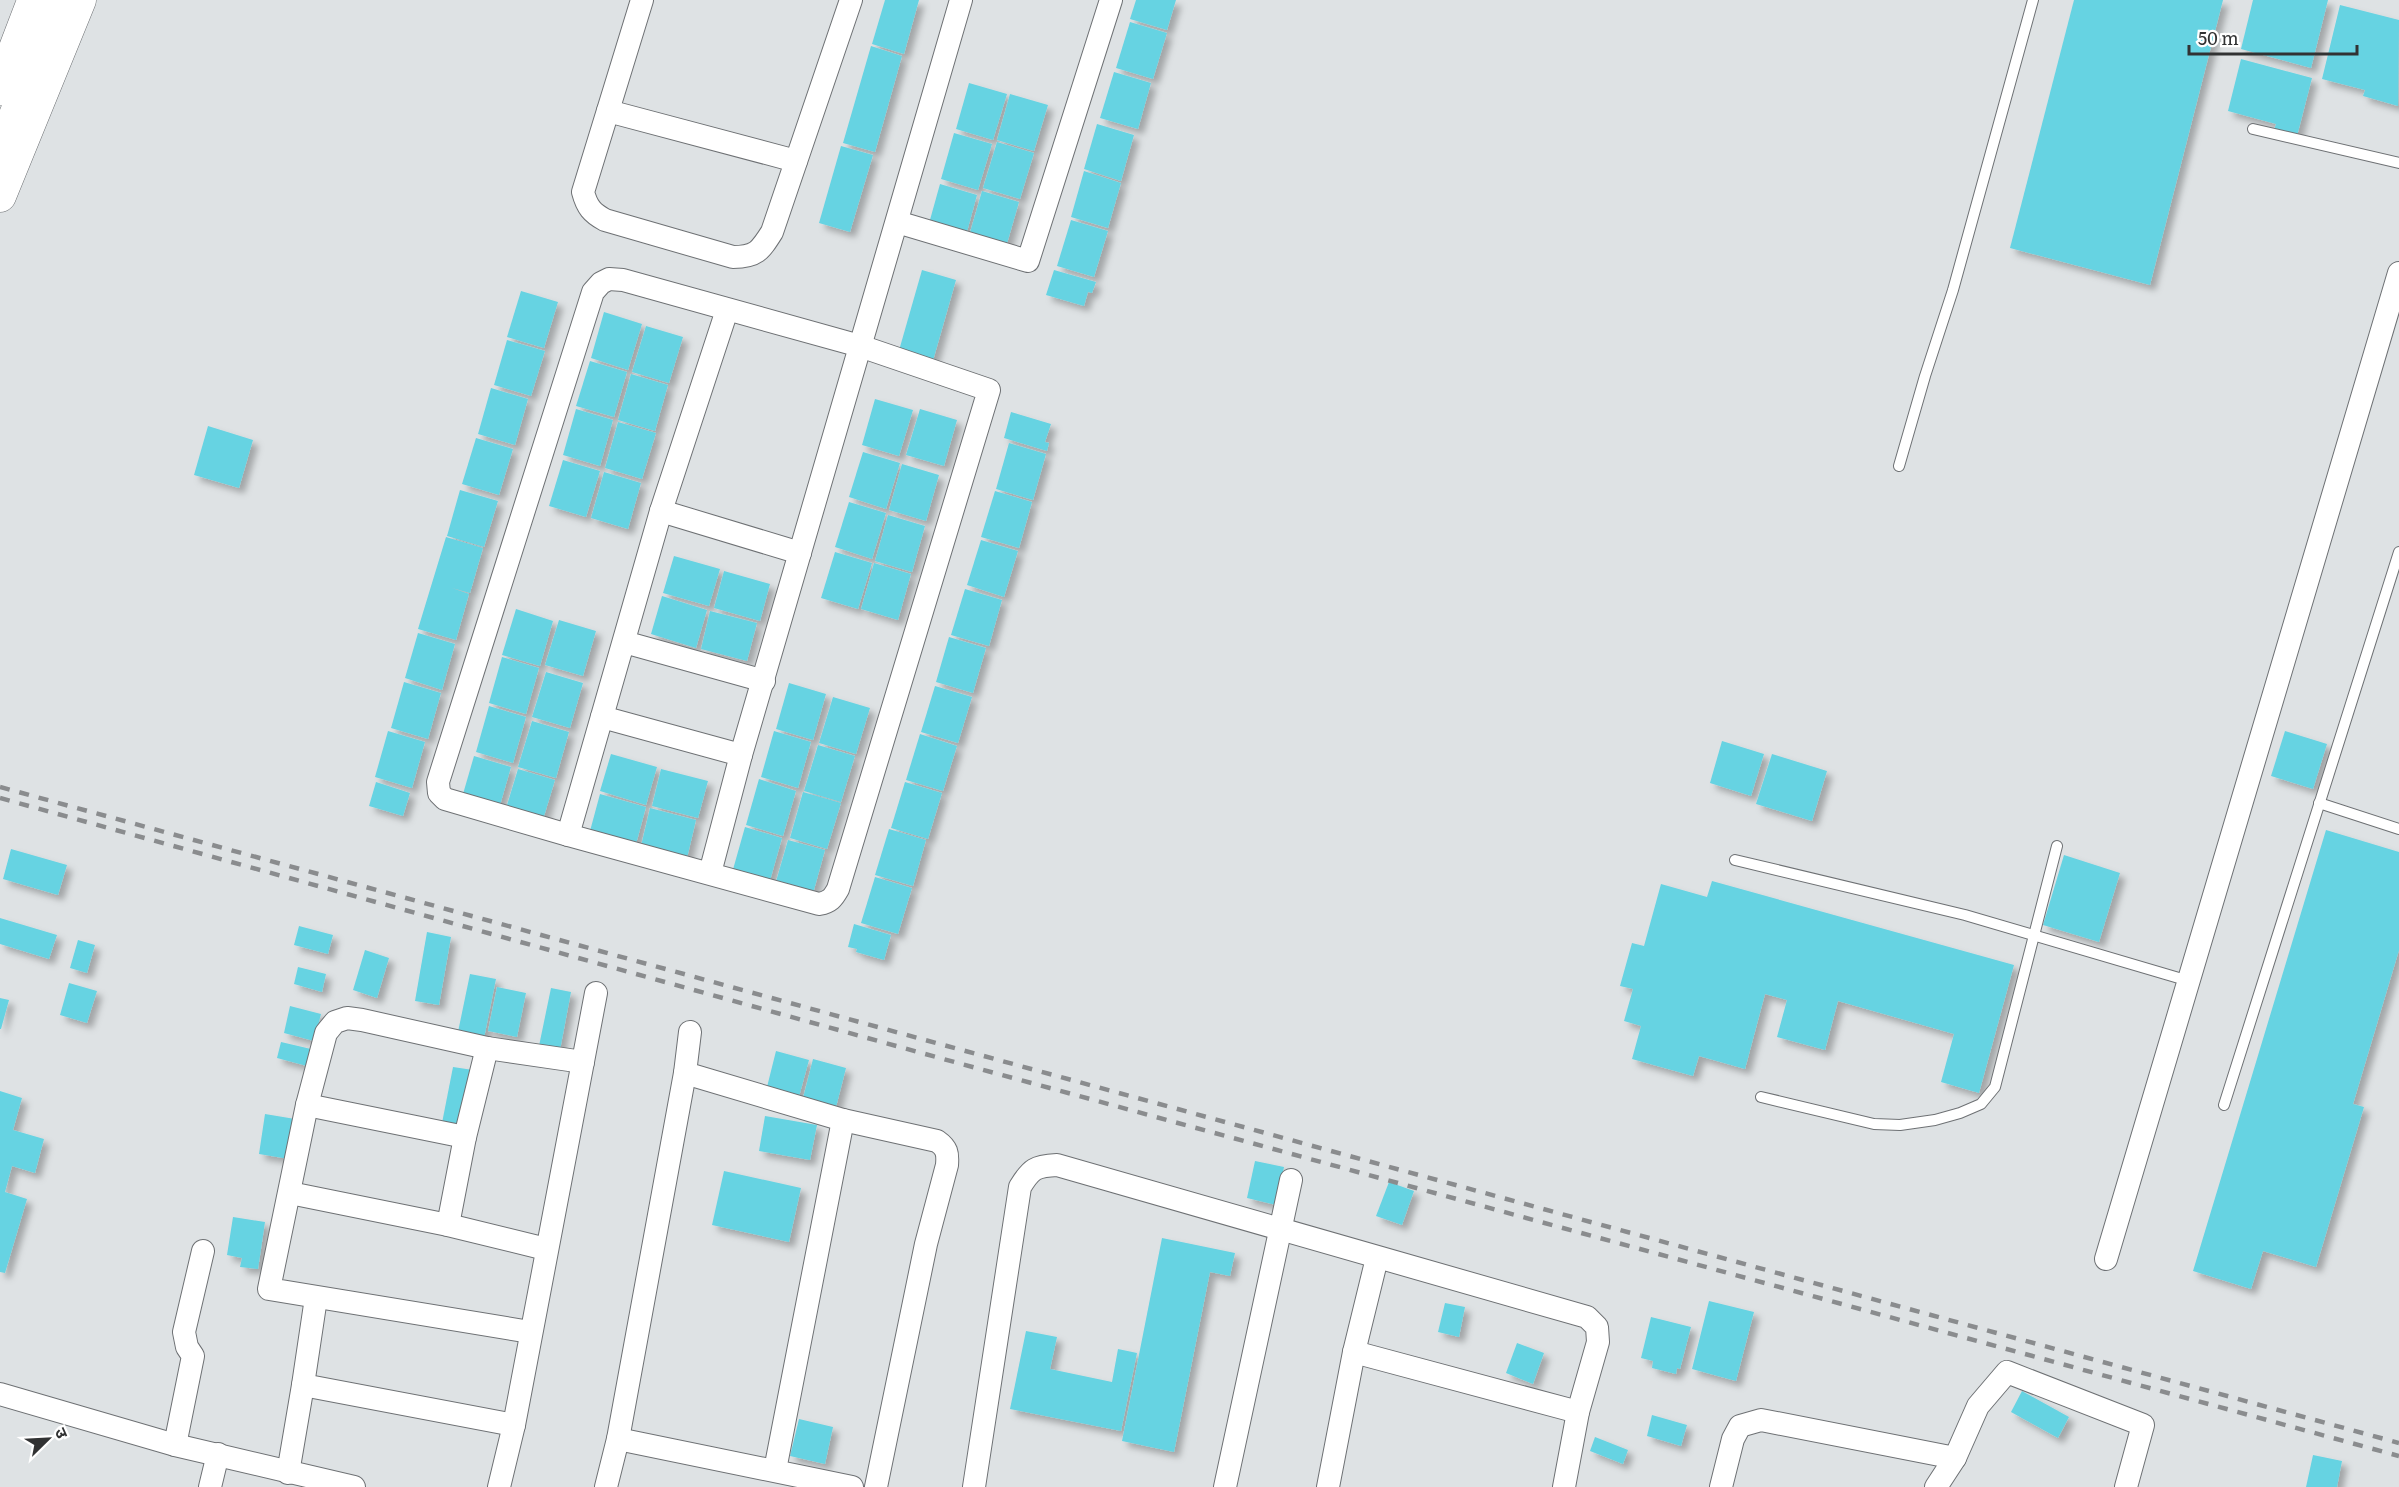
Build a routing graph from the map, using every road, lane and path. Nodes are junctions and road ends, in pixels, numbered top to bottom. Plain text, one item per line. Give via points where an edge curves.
1 (34, 0) edge
2 (62, 0) edge
3 (80, 0) edge
4 (642, 0) edge
5 (851, 0) edge
6 (961, 0) edge
7 (1111, 0) edge
8 (2033, 0) edge
9 (0, 89) edge
10 (608, 111) junction
11 (2253, 129) dead end
12 (0, 154) edge
13 (796, 161) junction
14 (2399, 163) edge
15 (0, 196) edge
16 (897, 222) junction
17 (2399, 273) edge
18 (727, 310) junction
19 (860, 346) junction
20 (1899, 466) dead end
21 (661, 511) junction
22 (2399, 552) edge
23 (800, 553) junction
24 (624, 642) junction
25 (764, 681) junction
26 (603, 717) junction
27 (741, 755) junction
28 (2319, 803) junction
29 (2399, 829) edge
30 (568, 835) junction
31 (2057, 846) dead end
32 (1735, 860) dead end
33 (710, 873) junction
34 (2034, 936) junction
35 (2189, 981) junction
36 (596, 993) dead end
37 (690, 1032) dead end
38 (487, 1048) junction
39 (583, 1062) junction
40 (685, 1073) junction
41 (1761, 1097) dead end
42 (307, 1105) junction
43 (2224, 1105) dead end
44 (843, 1120) junction
45 (465, 1137) junction
46 (1292, 1180) dead end
47 (290, 1193) junction
48 (448, 1225) junction
49 (1281, 1231) junction
50 (546, 1249) junction
51 (203, 1251) dead end
52 (1377, 1258) junction
53 (2106, 1259) dead end
54 (316, 1298) junction
55 (530, 1332) junction
56 (1354, 1352) junction
57 (303, 1385) junction
58 (0, 1394) edge
59 (1578, 1412) junction
60 (514, 1425) junction
61 (618, 1439) junction
62 (175, 1445) junction
63 (218, 1454) junction
64 (1955, 1458) junction
65 (775, 1470) junction
66 (288, 1473) junction
67 (210, 1487) edge
68 (354, 1487) edge
69 (499, 1487) edge
70 (606, 1487) edge
71 (852, 1487) edge
72 (876, 1487) edge
73 (974, 1487) edge
74 (1226, 1487) edge
75 (1328, 1487) edge
76 (1564, 1487) edge
77 (1721, 1487) edge
78 (1936, 1487) edge
79 (2126, 1487) edge

1 - 9 highway
2 - 12 highway
3 - 15 street
4 - 10 street
5 - 13 street
6 - 16 street
7 - 16 street via 1028,261
8 - 20 lane via 1953,290
10 - 13 street
10 - 13 street via 583,192 586,205 606,220 733,257 749,257 772,232
11 - 14 lane
16 - 19 street
17 - 35 street
18 - 19 street
18 - 21 street
18 - 30 street via 623,280 601,282 593,292 438,782 439,794 445,799
19 - 23 street
19 - 33 street via 989,390 833,898 819,904
21 - 23 street
21 - 24 street
22 - 28 lane
23 - 25 street
24 - 25 street
24 - 26 street
25 - 27 street
26 - 27 street
26 - 30 street
27 - 33 street
28 - 29 lane
28 - 43 lane
30 - 33 street
31 - 34 lane
32 - 34 lane via 1965,915
34 - 35 lane
34 - 41 lane via 1995,1087 1981,1104 1935,1120 1900,1125 1874,1124
35 - 53 street
36 - 39 street
37 - 40 street
38 - 39 street
38 - 42 street via 347,1018 335,1022 326,1032
38 - 45 street
39 - 50 street
40 - 44 street
40 - 61 street
42 - 45 street
42 - 47 street
44 - 65 street
44 - 72 street via 937,1141 948,1154
45 - 48 street
46 - 49 street
47 - 48 street
47 - 54 street via 270,1289
48 - 50 street
49 - 52 street
49 - 73 street via 1057,1166 1040,1166 1029,1172 1020,1187
49 - 74 street
50 - 55 street
51 - 62 street via 184,1332 193,1356
52 - 56 street
52 - 59 street via 1587,1317 1597,1327 1598,1342
54 - 55 street
54 - 57 street
55 - 60 street
56 - 59 street
56 - 75 street
57 - 60 street
57 - 66 street
58 - 62 street
59 - 76 street
60 - 69 street
61 - 65 street
61 - 70 street
62 - 63 street
63 - 66 street
63 - 67 street
64 - 77 street via 1761,1420 1740,1426
64 - 78 street
64 - 79 street via 1978,1406 2007,1372 2143,1425
65 - 71 street
66 - 68 street

